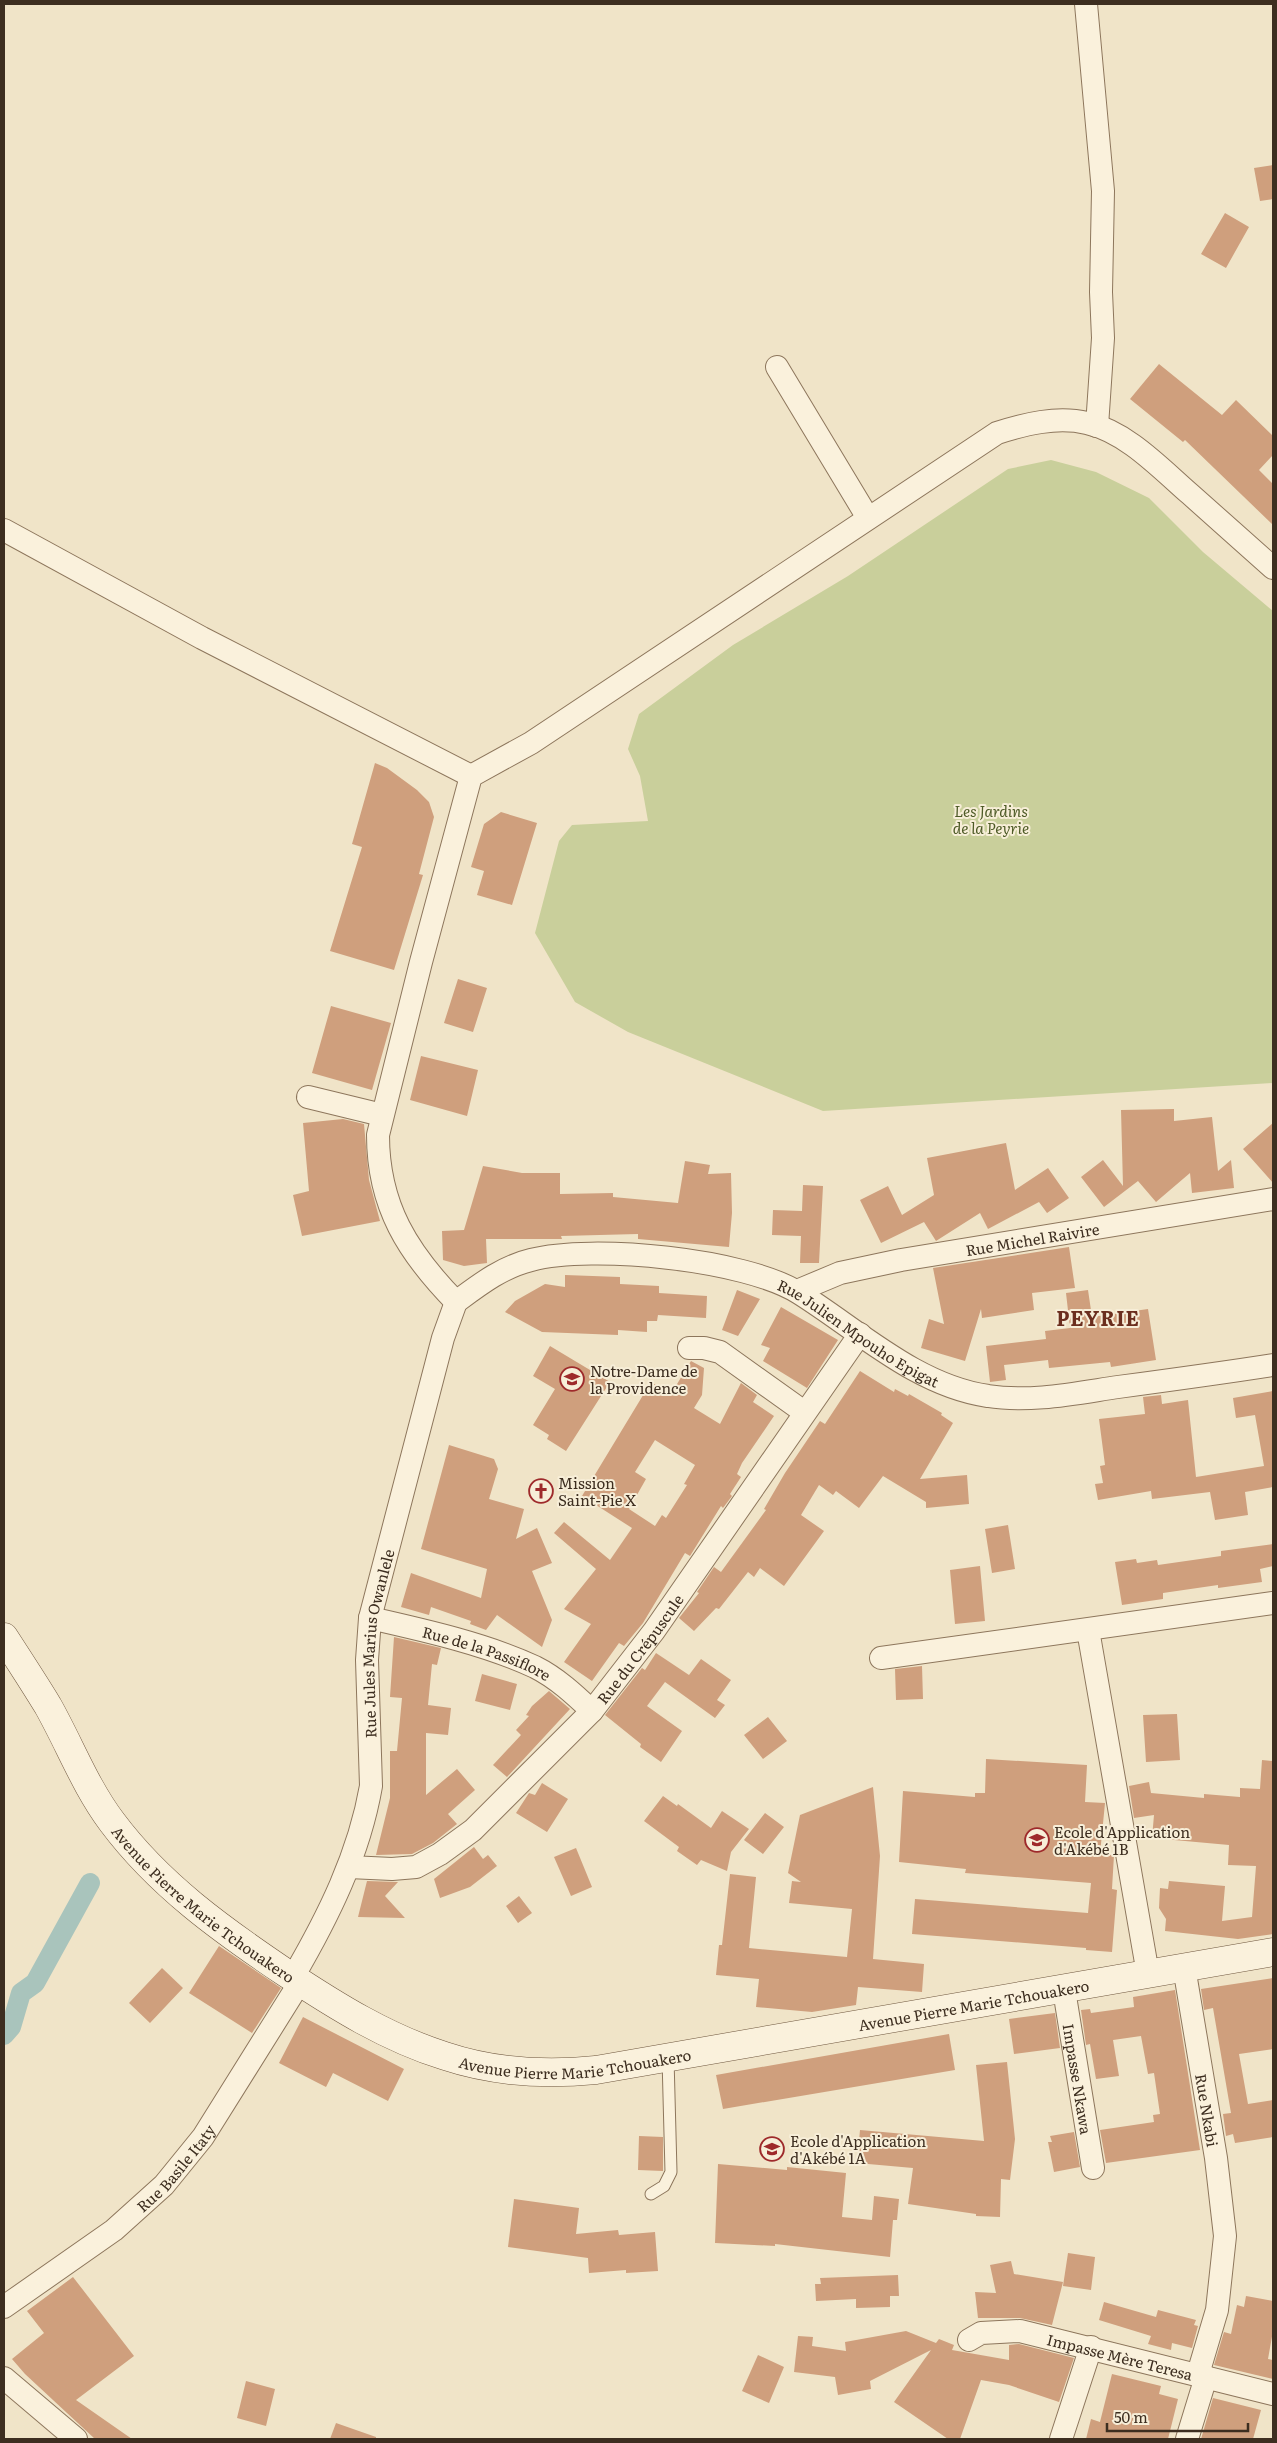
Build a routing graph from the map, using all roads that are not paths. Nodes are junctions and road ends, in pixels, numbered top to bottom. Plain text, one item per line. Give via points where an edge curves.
1 (1086, 4) edge
2 (777, 367) dead end
3 (1097, 426) junction
4 (868, 518) junction
5 (4, 530) edge
6 (1273, 568) edge
7 (471, 776) junction
8 (308, 1097) dead end
9 (382, 1115) junction
10 (1273, 1199) edge
11 (796, 1291) junction
12 (456, 1302) junction
13 (860, 1334) junction
14 (689, 1348) dead end
15 (1273, 1365) edge
16 (804, 1412) junction
17 (1273, 1603) edge
18 (370, 1618) junction
19 (1078, 1632) junction
20 (4, 1637) edge
21 (4, 1654) edge
22 (881, 1658) dead end
23 (30, 1677) junction
24 (592, 1711) junction
25 (349, 1867) junction
26 (1273, 1952) edge
27 (1184, 1967) junction
28 (1148, 1974) junction
29 (297, 1980) junction
30 (1064, 1990) junction
31 (668, 2058) junction
32 (1093, 2168) dead end
33 (650, 2194) dead end
34 (4, 2307) edge
35 (969, 2340) dead end
36 (1091, 2347) junction
37 (1202, 2376) junction
38 (4, 2378) edge
39 (1273, 2394) edge
40 (76, 2439) edge
41 (1061, 2439) edge
42 (1187, 2439) edge

1 - 3 street via 1103,191 1102,338
2 - 4 street
3 - 4 street via 1086,422 1051,421 1021,425 997,433
3 - 6 street via 1131,445 1160,468
4 - 7 street via 531,743
5 - 7 street via 202,638
7 - 9 street
8 - 9 street
9 - 12 street via 378,1158 391,1210 407,1244 428,1274
10 - 11 street, Rue Michel Raivire via 901,1260 840,1273
11 - 12 street, Rue Julien Mpouho Epigat via 738,1269 709,1264 627,1255 581,1254 530,1260 502,1270
11 - 13 street, Rue Julien Mpouho Epigat
12 - 18 street, Rue Jules Marius Owanlele via 443,1338
13 - 15 street, Rue Julien Mpouho Epigat via 928,1376 956,1388 988,1396 1019,1398 1085,1392
13 - 16 street, Rue du Crépuscule
14 - 16 street via 720,1352
16 - 24 street, Rue du Crépuscule via 654,1631
17 - 19 street
18 - 24 street, Rue de la Passiflore via 479,1647 535,1667 567,1687
18 - 25 street, Rue Jules Marius Owanlele via 367,1660 370,1786
19 - 22 street
19 - 28 street
20 - 23 main road, Avenue Pierre Marie Tchouakero
21 - 23 main road
23 - 29 main road, Avenue Pierre Marie Tchouakero via 96,1798 134,1850 190,1904
24 - 25 street, Rue du Crépuscule via 473,1830 440,1854 416,1867
25 - 29 street, Rue Jules Marius Owanlele
26 - 27 main road, Avenue Pierre Marie Tchouakero
27 - 28 main road, Avenue Pierre Marie Tchouakero
27 - 37 street, Rue Nkabi via 1223,2204 1225,2236 1217,2310
28 - 30 main road, Avenue Pierre Marie Tchouakero
29 - 31 main road, Avenue Pierre Marie Tchouakero via 388,2034 446,2057 484,2065 559,2073
29 - 34 street, Rue Basile Itaty via 203,2137 164,2185 114,2230
30 - 31 main road, Avenue Pierre Marie Tchouakero
30 - 32 street, Impasse Nkawa
31 - 33 lane via 671,2172 664,2186
35 - 36 street, Impasse Mère Teresa via 981,2333 1020,2330
36 - 37 street, Impasse Mère Teresa
36 - 41 street
37 - 39 street, Impasse Mère Teresa
37 - 42 street
38 - 40 street

